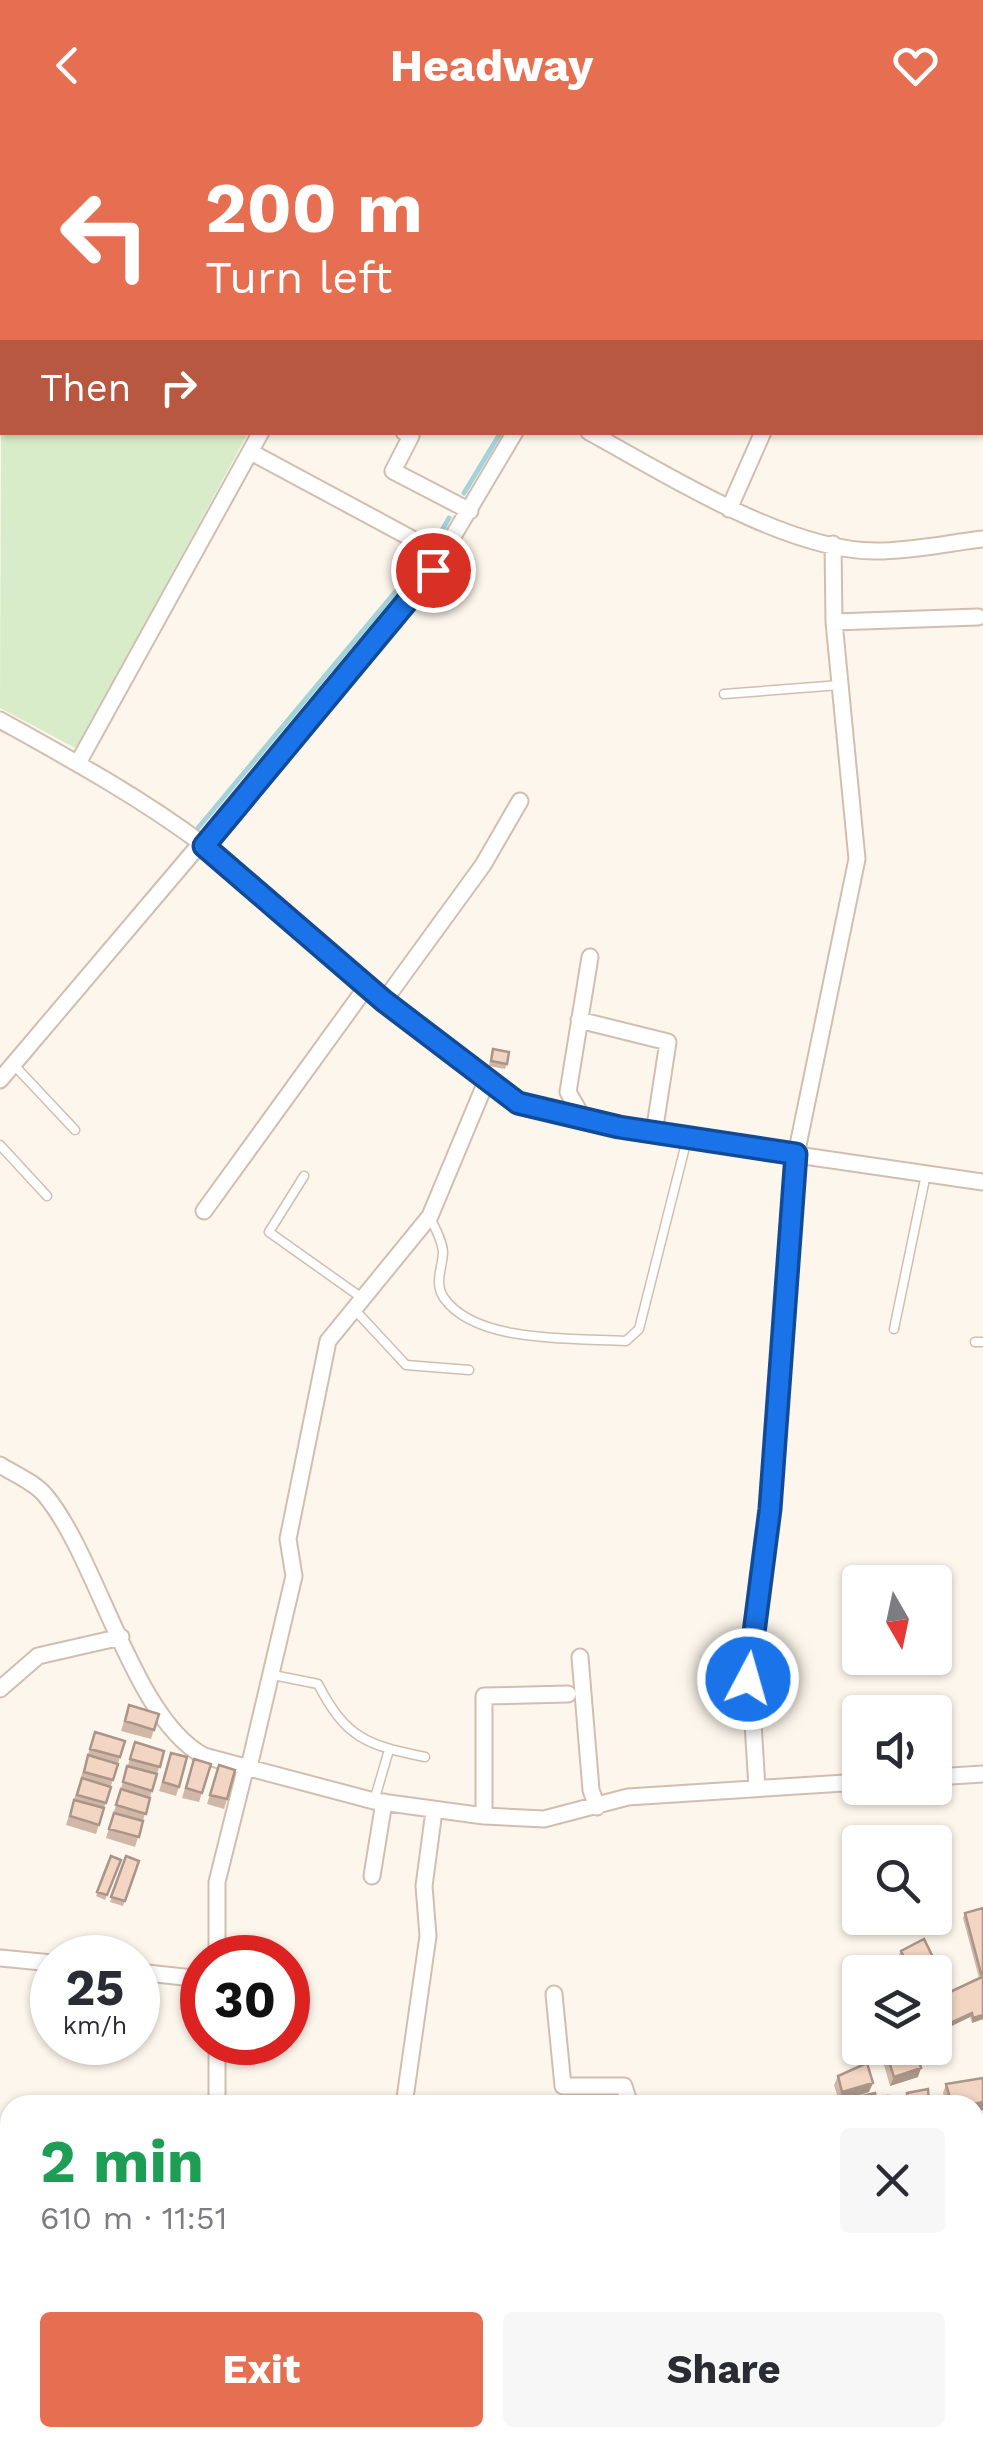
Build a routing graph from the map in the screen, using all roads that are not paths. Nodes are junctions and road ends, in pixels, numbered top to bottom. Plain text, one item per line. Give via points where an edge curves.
1 (260, 435) edge
2 (409, 435) edge
3 (512, 435) edge
4 (594, 435) edge
5 (762, 435) edge
6 (251, 452) junction
7 (729, 509) junction
8 (470, 511) junction
9 (983, 539) edge
10 (833, 544) junction
11 (444, 556) junction
12 (978, 617) dead end
13 (834, 622) junction
14 (840, 685) junction
15 (724, 694) dead end
16 (0, 720) edge
17 (78, 763) junction
18 (520, 802) dead end
19 (203, 845) junction
20 (590, 957) dead end
21 (367, 986) junction
22 (384, 1001) junction
23 (579, 1020) junction
24 (13, 1064) junction
25 (0, 1080) edge
26 (486, 1082) junction
27 (584, 1120) junction
28 (75, 1130) dead end
29 (654, 1133) junction
30 (688, 1140) junction
31 (0, 1145) edge
32 (796, 1154) junction
33 (926, 1174) junction
34 (304, 1176) dead end
35 (983, 1182) edge
36 (48, 1196) dead end
37 (204, 1211) dead end
38 (430, 1216) junction
39 (359, 1304) junction
40 (894, 1329) dead end
41 (469, 1370) dead end
42 (0, 1465) edge
43 (121, 1637) junction
44 (580, 1657) dead end
45 (273, 1676) junction
46 (0, 1688) edge
47 (568, 1694) dead end
48 (389, 1750) junction
49 (425, 1757) dead end
50 (247, 1766) junction
51 (983, 1774) edge
52 (952, 1776) edge
53 (842, 1783) edge
54 (757, 1788) junction
55 (379, 1802) junction
56 (597, 1807) junction
57 (434, 1811) junction
58 (484, 1816) junction
59 (372, 1876) dead end
60 (217, 1935) edge
61 (0, 1958) edge
62 (30, 1961) edge
63 (554, 1994) dead end
64 (217, 2065) edge
65 (217, 2095) edge
66 (405, 2095) edge
67 (627, 2095) edge

1 - 6 street
2 - 8 street via 393,470
3 - 8 street
4 - 7 street
5 - 7 street
6 - 11 street
6 - 17 street
7 - 10 street
8 - 11 street
9 - 10 street via 875,552
10 - 13 street
11 - 19 street
12 - 13 street
13 - 14 street
14 - 15 lane
14 - 32 street via 857,859
16 - 17 street
17 - 19 street
18 - 22 street
19 - 21 street
19 - 24 street
20 - 23 street
21 - 22 street
21 - 37 street
22 - 26 street
23 - 27 street via 568,1092
23 - 29 street via 668,1042
24 - 25 street
24 - 28 lane
26 - 27 street via 518,1103
26 - 38 street
27 - 29 street
29 - 30 street
30 - 32 street
30 - 38 lane via 638,1329 626,1341 532,1336 474,1324 444,1298 438,1281 443,1250
31 - 36 lane
32 - 33 street
32 - 54 street via 770,1509 749,1658
33 - 35 street
33 - 40 lane
34 - 39 lane via 269,1232
38 - 39 street
39 - 41 lane via 406,1366
39 - 45 street via 328,1342 288,1538 294,1576
42 - 43 street via 42,1491
43 - 46 street via 38,1656
43 - 50 street via 185,1742 204,1756
44 - 56 street via 590,1790
45 - 48 lane via 318,1684 339,1724
45 - 50 street
47 - 58 street via 484,1696
48 - 49 lane
48 - 55 lane
50 - 55 street
50 - 60 street via 217,1882
51 - 52 street
53 - 54 street
54 - 56 street via 628,1798
55 - 57 street
55 - 59 street
56 - 58 street via 544,1818
57 - 58 street
57 - 66 street via 424,1886 428,1936
61 - 62 street
63 - 67 street via 563,2086 624,2086
64 - 65 street

